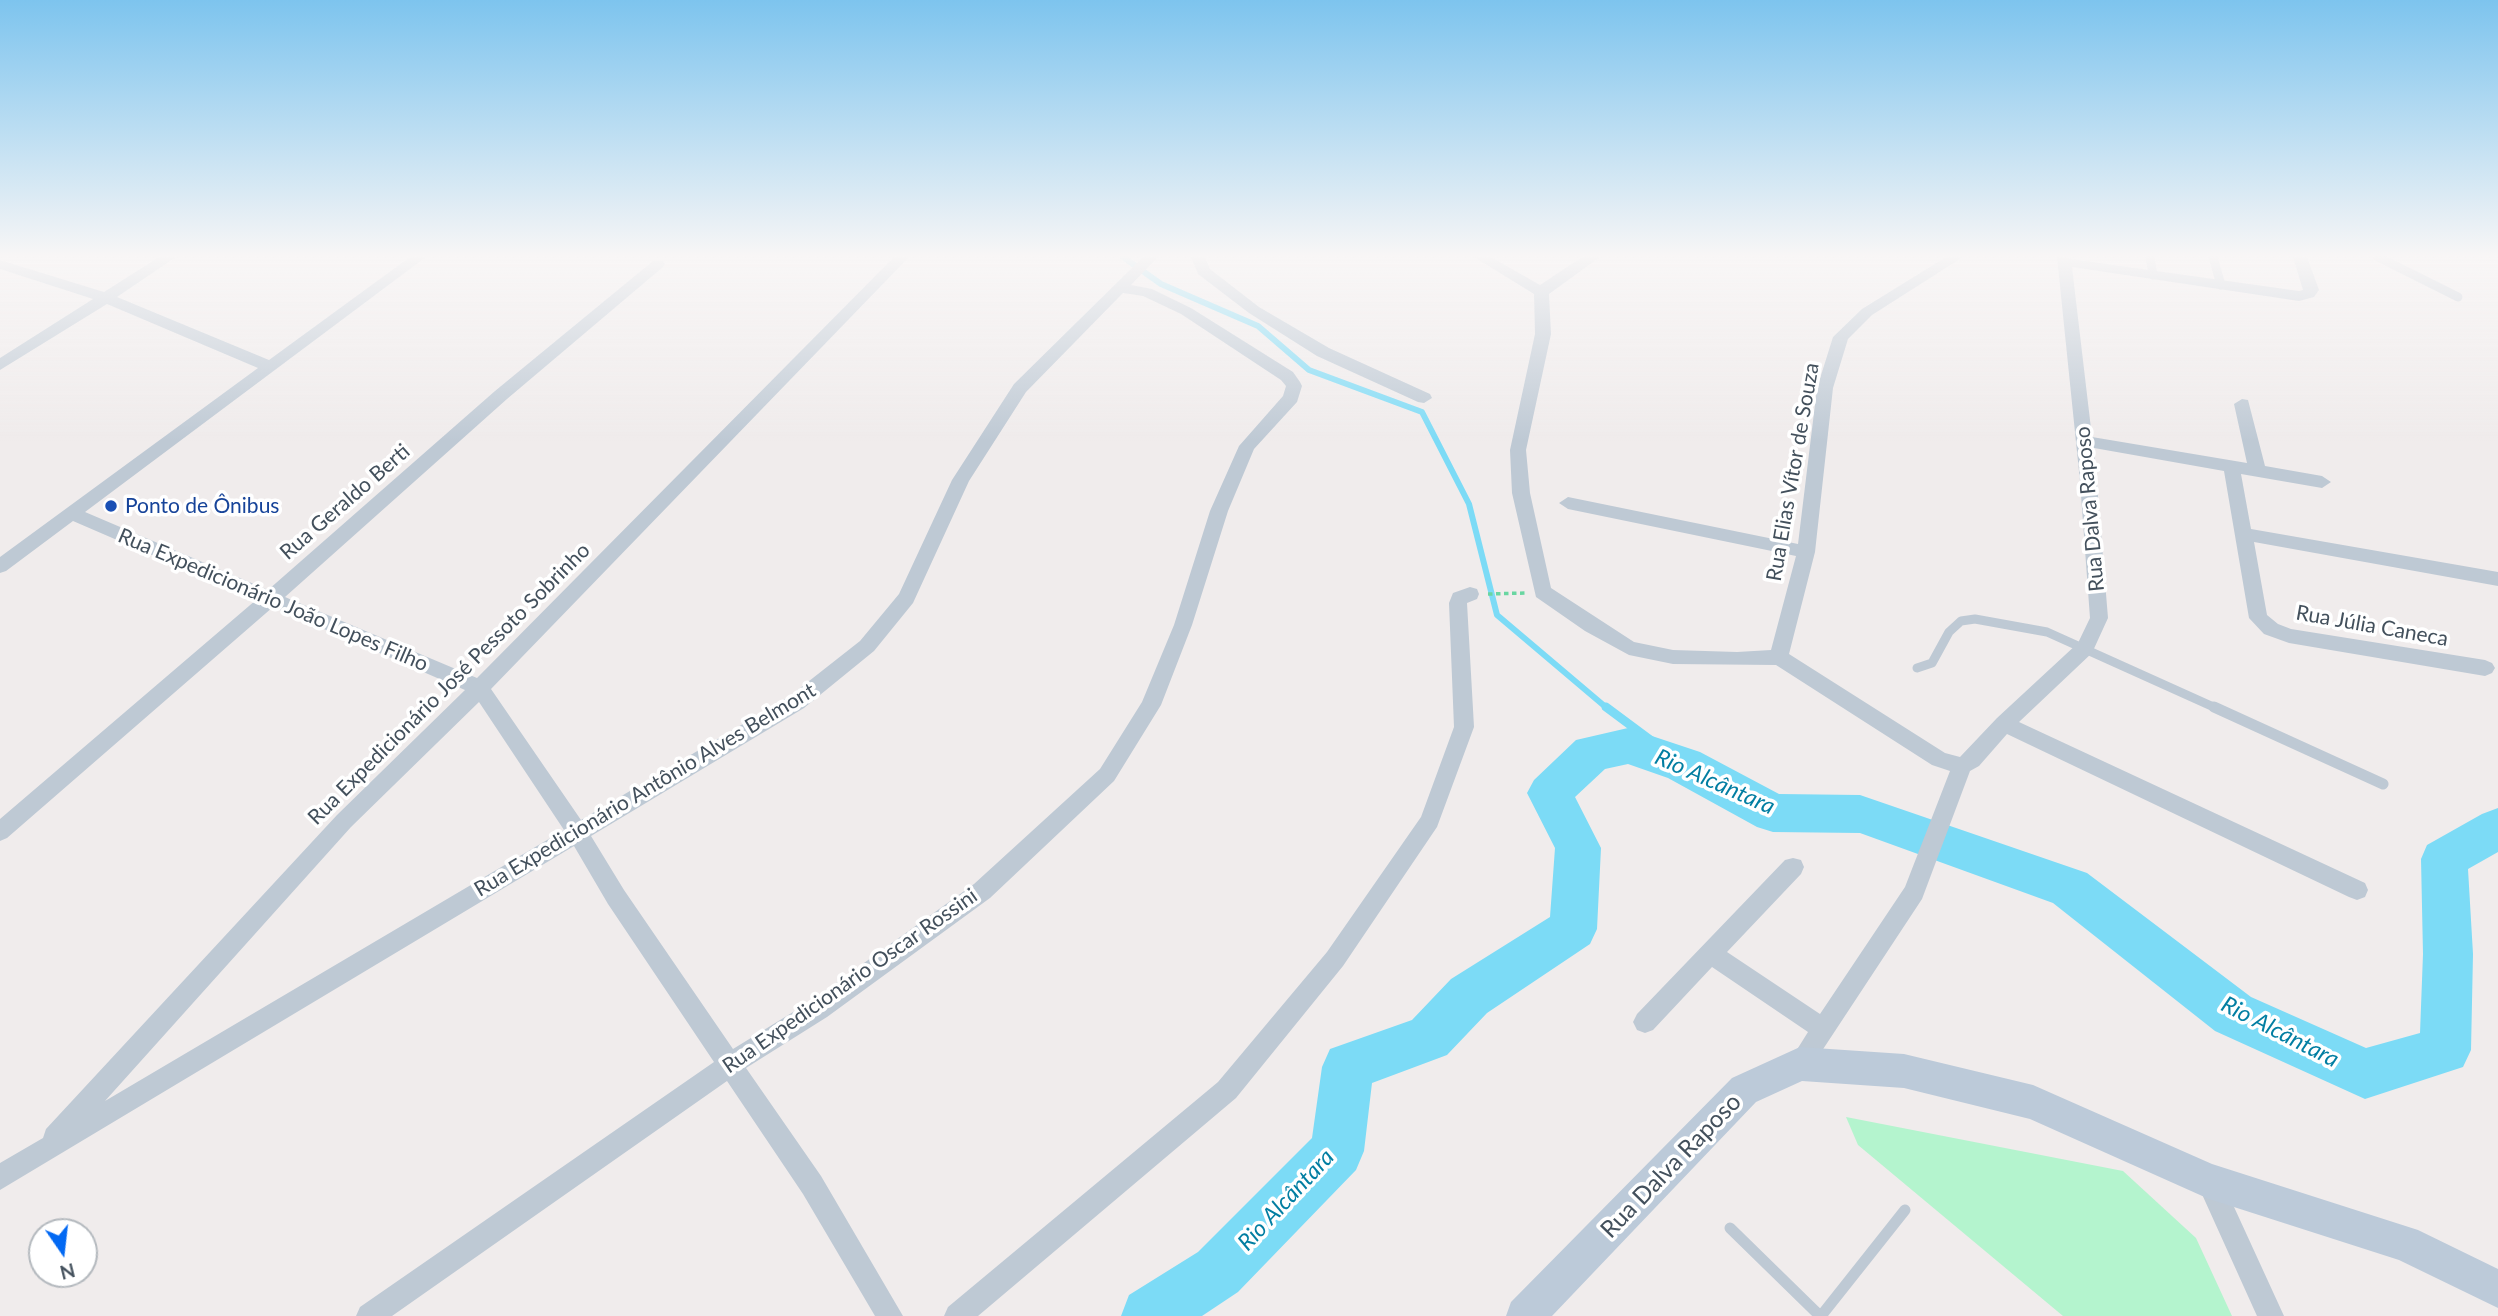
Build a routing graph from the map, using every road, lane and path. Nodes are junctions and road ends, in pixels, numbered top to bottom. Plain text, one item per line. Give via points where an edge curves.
1 (71, 318) edge
2 (155, 318) edge
3 (336, 318) edge
4 (593, 318) edge
5 (839, 318) edge
6 (1089, 318) edge
7 (1198, 318) edge
8 (1268, 318) edge
9 (1542, 318) edge
10 (1860, 318) edge
11 (2072, 318) edge
12 (0, 365) edge
13 (271, 367) junction
14 (1424, 398) dead end
15 (2242, 404) dead end
16 (2085, 441) junction
17 (2232, 469) junction
18 (2258, 473) junction
19 (2322, 482) dead end
20 (1568, 502) dead end
21 (71, 513) junction
22 (2243, 534) junction
23 (1806, 552) junction
24 (0, 566) edge
25 (2498, 579) edge
26 (1531, 593) dead end
27 (1469, 594) joint
28 (269, 599) junction
29 (2085, 648) junction
30 (1779, 657) junction
31 (1917, 668) dead end
32 (2485, 668) dead end
33 (481, 688) junction
34 (2004, 724) junction
35 (1962, 766) junction
36 (2383, 784) dead end
37 (0, 832) edge
38 (578, 833) junction
39 (1793, 867) dead end
40 (2357, 890) dead end
41 (1710, 953) junction
42 (1644, 1022) dead end
43 (1823, 1029) junction
44 (731, 1064) junction
45 (1800, 1064) junction
46 (40, 1154) junction
47 (0, 1177) edge
48 (2209, 1181) junction
49 (1905, 1210) dead end
50 (1730, 1228) dead end
51 (2498, 1289) edge
52 (369, 1316) edge
53 (890, 1316) edge
54 (957, 1316) edge
55 (1525, 1316) edge
56 (1821, 1316) edge
57 (2271, 1316) edge

1 - 12 street
2 - 13 street
3 - 13 street
4 - 28 street, Rua Geraldo Berti
5 - 33 street, Rua Expedicionário José Pessoto Sobrinho
6 - 38 street, Rua Expedicionário Antônio Alves Belmont via 1020,388 961,480 906,598 867,646 797,702
7 - 44 street, Rua Expedicionário Oscar Rossini via 1287,376 1294,386 1291,398 1247,446 1219,511 1183,625 1151,705 1107,775 982,891 819,1009
8 - 14 street via 1323,352
9 - 30 street via 1543,334 1518,450 1521,493 1543,592 1629,648 1673,657
10 - 23 street, Rua Elias Vítor de Souza via 1841,337 1825,388
11 - 16 street, Rua Dalva Raposo
13 - 21 street
15 - 18 street
16 - 17 street
16 - 29 street, Rua Dalva Raposo via 2099,618
17 - 18 street
17 - 22 street, Rua Júlia Caneca
18 - 19 street
20 - 23 street
21 - 24 street
21 - 28 street, Rua Expedicionário João Lopes Filho
22 - 25 street
22 - 32 street, Rua Júlia Caneca via 2258,618 2271,629 2289,636
23 - 30 street, Rua Elias Vítor de Souza
26 - 27 path
27 - 54 street via 1458,603 1464,727 1430,821 1335,959 1227,1090
28 - 33 street, Rua Expedicionário João Lopes Filho
28 - 37 street, Rua Geraldo Berti
29 - 31 lane via 2047,632 1975,619 1961,621 1949,632 1932,663
29 - 34 street, Rua Dalva Raposo
29 - 36 lane
30 - 35 street via 1940,759
33 - 38 street
33 - 46 street, Rua Expedicionário José Pessoto Sobrinho via 344,821
34 - 35 street, Rua Dalva Raposo
34 - 40 street
35 - 43 street via 1909,898
38 - 44 street via 616,897
38 - 46 street, Rua Expedicionário Antônio Alves Belmont
39 - 41 street
41 - 42 street
41 - 43 street
43 - 45 street
44 - 52 street, Rua Expedicionário Oscar Rossini
44 - 53 street via 812,1185
45 - 48 street via 1904,1071 2033,1102
45 - 55 street, Rua Dalva Raposo via 1745,1090
46 - 47 street, Rua Expedicionário Antônio Alves Belmont
48 - 51 street via 2405,1243
48 - 57 street
49 - 56 lane
50 - 56 lane

